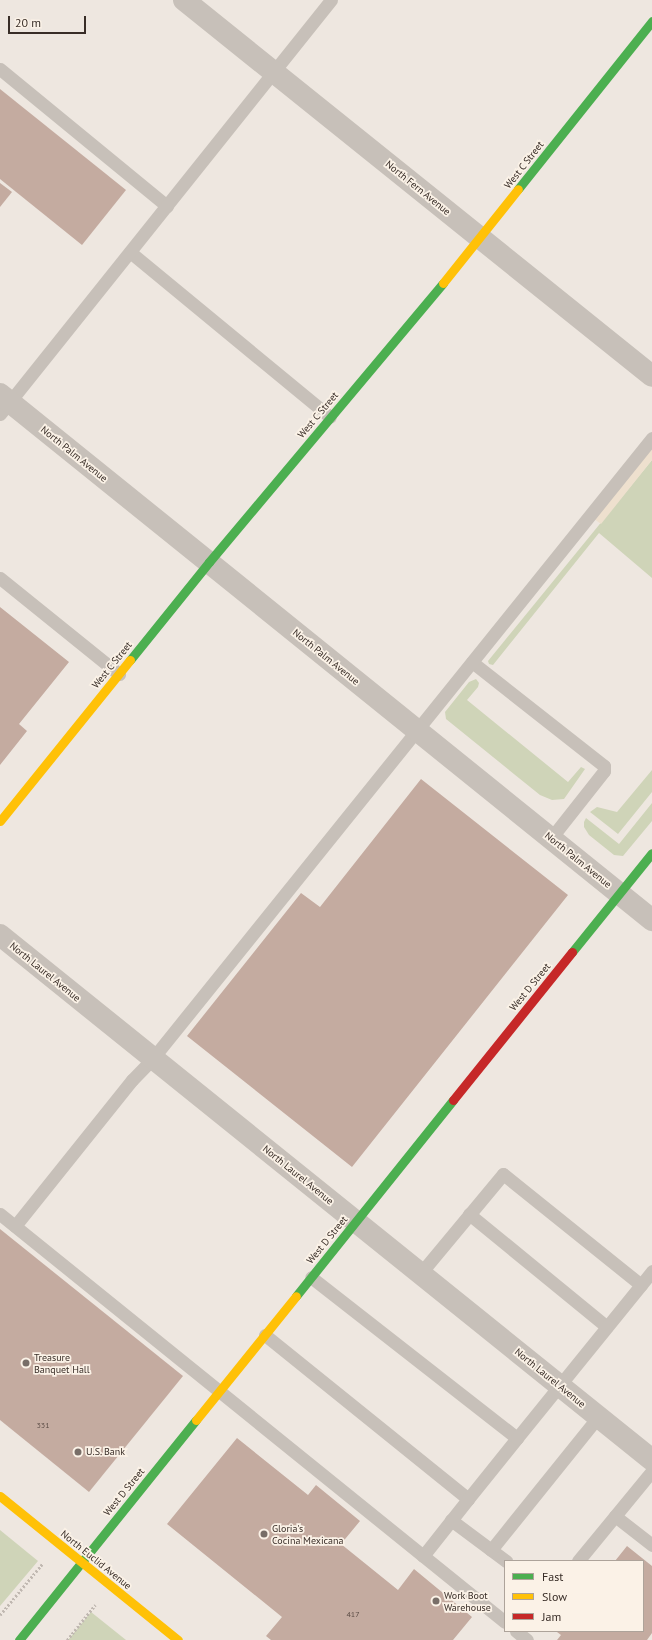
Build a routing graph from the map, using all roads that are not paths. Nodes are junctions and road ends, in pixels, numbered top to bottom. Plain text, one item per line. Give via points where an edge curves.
1 (184, 0) edge
2 (331, 0) edge
3 (652, 21) edge
4 (0, 69) edge
5 (274, 72) junction
6 (167, 206) junction
7 (480, 238) junction
8 (130, 252) junction
9 (652, 376) edge
10 (3, 403) edge
11 (330, 417) junction
12 (652, 438) edge
13 (209, 562) junction
14 (0, 578) edge
15 (472, 662) junction
16 (119, 674) junction
17 (418, 731) junction
18 (0, 821) edge
19 (551, 838) junction
20 (652, 854) edge
21 (620, 893) junction
22 (652, 920) edge
23 (0, 935) edge
24 (153, 1058) junction
25 (0, 1214) edge
26 (469, 1214) junction
27 (356, 1221) junction
28 (15, 1226) junction
29 (652, 1271) edge
30 (420, 1274) junction
31 (311, 1277) junction
32 (641, 1285) junction
33 (607, 1327) junction
34 (264, 1335) junction
35 (560, 1387) junction
36 (219, 1390) junction
37 (598, 1417) junction
38 (517, 1438) junction
39 (652, 1460) edge
40 (652, 1471) edge
41 (0, 1496) edge
42 (468, 1500) junction
43 (615, 1516) junction
44 (451, 1520) junction
45 (652, 1545) edge
46 (491, 1550) junction
47 (423, 1556) junction
48 (505, 1560) edge
49 (579, 1560) edge
50 (82, 1562) junction
51 (504, 1621) edge
52 (19, 1640) edge
53 (178, 1640) edge

1 - 5 street, North Fern Avenue
2 - 5 lane
3 - 7 main road, West C Street
4 - 6 lane
5 - 6 lane
5 - 7 street, North Fern Avenue
6 - 8 lane
7 - 9 street, North Fern Avenue
7 - 11 main road, West C Street
8 - 10 lane
8 - 11 lane
10 - 13 street, North Palm Avenue
11 - 13 main road, West C Street
12 - 15 lane
13 - 16 main road, West C Street
13 - 17 street, North Palm Avenue
14 - 16 lane
15 - 17 lane
15 - 19 lane via 604,766 604,771
16 - 18 main road, West C Street
17 - 19 street, North Palm Avenue
17 - 24 lane
19 - 21 street, North Palm Avenue
20 - 21 main road, West D Street
21 - 22 street, North Palm Avenue
21 - 27 main road, West D Street
23 - 24 street, North Laurel Avenue
24 - 27 street, North Laurel Avenue
24 - 28 lane via 132,1080
25 - 28 lane
26 - 30 lane
26 - 32 lane via 503,1174
26 - 33 lane
27 - 30 street, North Laurel Avenue
27 - 31 main road, West D Street
28 - 36 lane
29 - 32 lane
30 - 35 street, North Laurel Avenue
31 - 34 main road, West D Street
31 - 38 lane
32 - 33 lane
33 - 35 lane
34 - 36 main road, West D Street
34 - 42 lane
35 - 37 street, North Laurel Avenue
35 - 38 lane
36 - 47 lane
36 - 50 main road, West D Street
37 - 39 street, North Laurel Avenue
37 - 46 lane
38 - 42 lane
40 - 43 lane
41 - 50 main road, North Euclid Avenue
42 - 44 lane
43 - 45 lane
43 - 49 lane
44 - 46 lane
44 - 47 lane
46 - 48 lane
47 - 51 lane
50 - 52 main road, West D Street
50 - 53 main road, North Euclid Avenue

